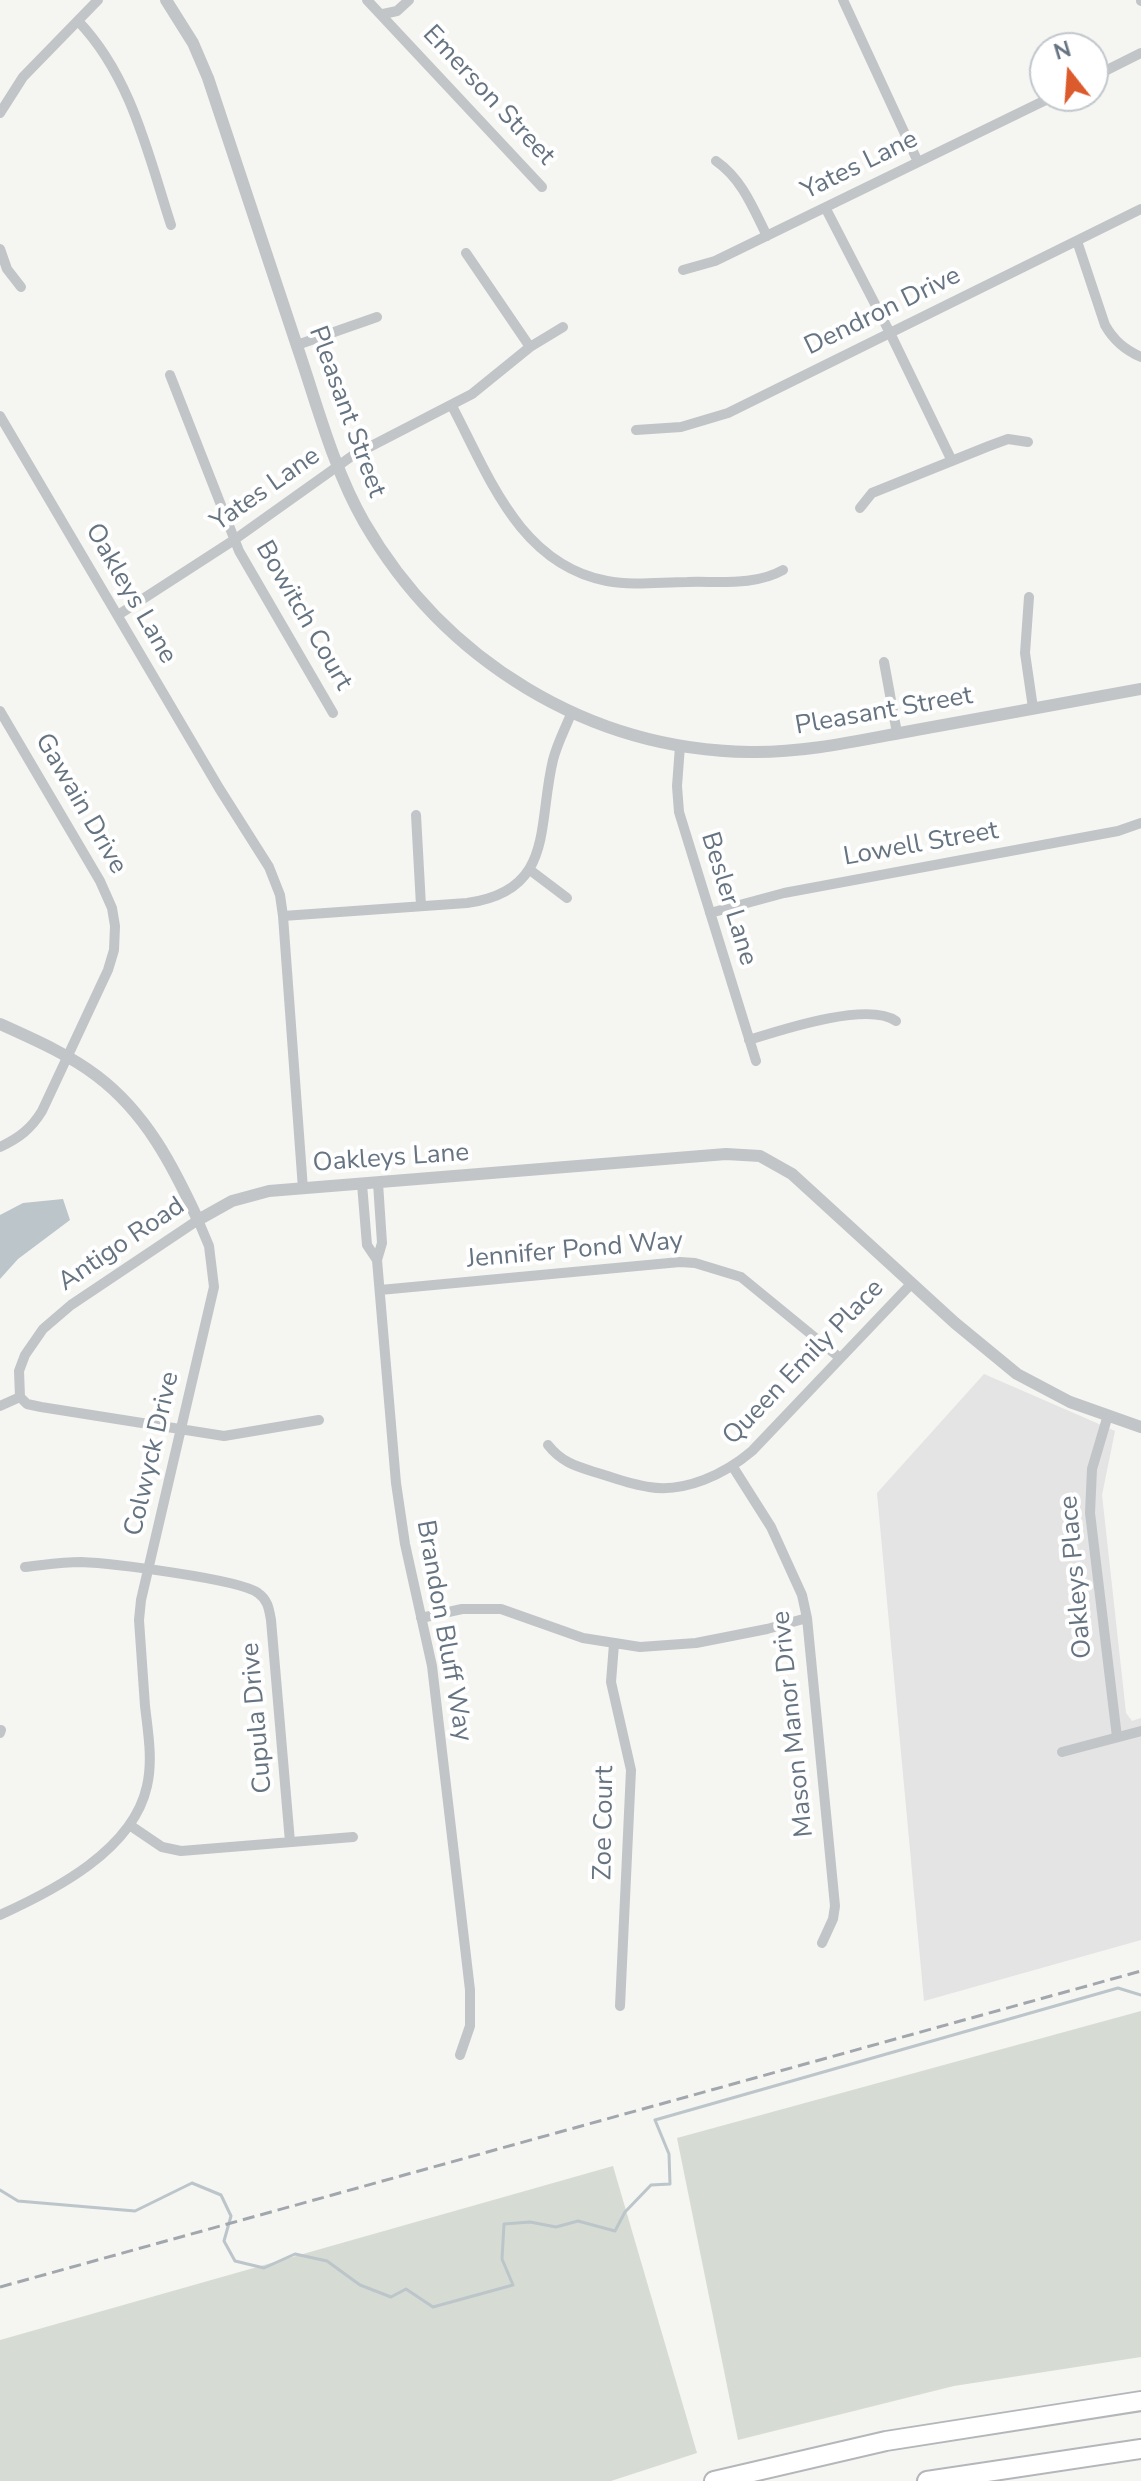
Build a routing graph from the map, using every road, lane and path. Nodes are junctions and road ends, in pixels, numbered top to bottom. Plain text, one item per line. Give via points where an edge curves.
1 (98, 0) edge
2 (166, 0) edge
3 (367, 0) edge
4 (409, 0) edge
5 (843, 0) edge
6 (383, 14) junction
7 (78, 21) junction
8 (1141, 53) edge
9 (1109, 69) edge
10 (1029, 108) edge
11 (0, 113) edge
12 (716, 161) dead end
13 (918, 162) junction
14 (542, 187) dead end
15 (826, 209) junction
16 (1141, 209) edge
17 (171, 225) dead end
18 (767, 236) junction
19 (1077, 241) junction
20 (0, 249) edge
21 (466, 253) dead end
22 (683, 270) dead end
23 (21, 287) dead end
24 (377, 317) dead end
25 (563, 327) dead end
26 (890, 333) junction
27 (297, 345) junction
28 (530, 347) junction
29 (1141, 357) edge
30 (170, 375) dead end
31 (452, 406) junction
32 (0, 416) edge
33 (636, 430) dead end
34 (1028, 442) dead end
35 (952, 461) junction
36 (338, 466) junction
37 (860, 508) dead end
38 (234, 540) junction
39 (783, 570) dead end
40 (1029, 597) dead end
41 (118, 615) junction
42 (884, 662) dead end
43 (1141, 689) edge
44 (1033, 708) junction
45 (0, 711) edge
46 (333, 713) dead end
47 (571, 714) junction
48 (897, 733) junction
49 (680, 746) junction
50 (416, 815) dead end
51 (1141, 823) edge
52 (530, 870) junction
53 (567, 898) dead end
54 (421, 906) junction
55 (710, 913) junction
56 (283, 916) junction
57 (896, 1021) dead end
58 (0, 1024) edge
59 (749, 1040) junction
60 (67, 1057) junction
61 (756, 1061) dead end
62 (0, 1147) edge
63 (378, 1183) junction
64 (362, 1184) junction
65 (303, 1189) junction
66 (198, 1220) junction
67 (377, 1260) junction
68 (912, 1283) junction
69 (380, 1290) junction
70 (840, 1358) junction
71 (20, 1397) junction
72 (0, 1406) edge
73 (1108, 1415) junction
74 (319, 1420) dead end
75 (1141, 1427) edge
76 (182, 1431) junction
77 (548, 1445) dead end
78 (733, 1467) junction
79 (25, 1567) dead end
80 (148, 1570) junction
81 (421, 1618) junction
82 (807, 1618) junction
83 (614, 1644) junction
84 (1141, 1731) edge
85 (1117, 1737) junction
86 (1062, 1752) dead end
87 (131, 1826) junction
88 (353, 1837) dead end
89 (290, 1842) junction
90 (0, 1915) edge
91 (822, 1943) dead end
92 (620, 2006) dead end
93 (460, 2055) dead end
94 (1141, 2401) edge
95 (1141, 2449) edge
96 (714, 2481) edge
97 (927, 2481) edge

1 - 7 street
2 - 27 street, Pleasant Street via 208,78
3 - 6 street, Emerson Street
4 - 6 street
5 - 13 street
6 - 14 street, Emerson Street
7 - 11 street via 23,77
7 - 17 street via 106,54 123,86
8 - 9 street
10 - 13 street, Yates Lane
12 - 18 street via 741,185
13 - 15 street, Yates Lane
15 - 18 street, Yates Lane
15 - 26 street
16 - 19 street, Dendron Drive
18 - 22 street, Yates Lane
19 - 26 street, Dendron Drive
19 - 29 street via 1105,325 1121,346
20 - 23 street
21 - 28 street
24 - 27 street
25 - 28 street, Yates Lane
26 - 33 street, Dendron Drive via 711,420
26 - 35 street
27 - 36 street, Pleasant Street
28 - 31 street, Yates Lane
30 - 38 street, Bowitch Court
31 - 36 street, Yates Lane
31 - 39 street via 516,524 566,568 628,583 762,580
32 - 41 street, Oakleys Lane
34 - 35 street via 1008,439
35 - 37 street via 872,493
36 - 38 street, Yates Lane
36 - 47 street, Pleasant Street via 376,542 418,599 490,665
38 - 41 street, Yates Lane
38 - 46 street, Bowitch Court
40 - 44 street via 1025,653
41 - 56 street, Oakleys Lane via 269,867
42 - 48 street
43 - 44 street, Pleasant Street
44 - 48 street, Pleasant Street
45 - 60 street, Gawain Drive via 112,908 115,936 108,970
47 - 49 street, Pleasant Street
47 - 52 street via 553,759 540,847
48 - 49 street, Pleasant Street via 786,751
49 - 55 street, Besler Lane via 679,812
50 - 54 street
51 - 55 street, Lowell Street via 784,893
52 - 53 street
52 - 54 street via 506,892 487,900
54 - 56 street
55 - 59 street, Besler Lane
56 - 65 street, Oakleys Lane
57 - 59 street via 859,1015
58 - 60 street, Colwyck Drive
59 - 61 street, Besler Lane
60 - 62 street, Gawain Drive via 32,1127
60 - 66 street, Colwyck Drive via 109,1085 148,1127
63 - 64 street, Oakleys Lane
63 - 67 street, Brandon Bluff Way via 382,1243
63 - 68 street, Oakleys Lane via 747,1154 771,1160 792,1174
64 - 65 street, Oakleys Lane
64 - 67 street, Brandon Bluff Way via 367,1245
65 - 66 street, Antigo Road via 246,1196
66 - 71 street, Antigo Road via 49,1323 25,1355 19,1371
66 - 76 street, Colwyck Drive via 209,1246 214,1287
67 - 69 street, Brandon Bluff Way
68 - 70 street, Queen Emily Place
68 - 73 street, Oakleys Lane via 1017,1374
69 - 70 street, Jennifer Pond Way via 695,1263 748,1281
69 - 81 street, Brandon Bluff Way via 396,1483
70 - 78 street, Queen Emily Place
71 - 72 street
71 - 76 street via 41,1407
73 - 75 street, Oakleys Lane
73 - 85 street, Oakleys Place via 1092,1469 1090,1513
74 - 76 street via 240,1435
76 - 80 street, Colwyck Drive
77 - 78 street, Queen Emily Place via 566,1463 650,1488 695,1482
78 - 82 street, Mason Manor Drive via 792,1569
79 - 80 street via 81,1562
80 - 87 street, Colwyck Drive via 139,1620 148,1782
80 - 89 street, Cupula Drive via 243,1585 269,1606
81 - 83 street via 462,1609 501,1609
81 - 93 street, Brandon Bluff Way via 432,1666 471,2003
82 - 83 street via 696,1643
82 - 91 street, Mason Manor Drive via 835,1906
83 - 92 street, Zoe Court via 611,1682 632,1781
84 - 85 street
85 - 86 street
87 - 89 street via 162,1847 181,1851
87 - 90 street, Colwyck Drive via 72,1875
88 - 89 street
94 - 96 highway via 899,2438
95 - 97 highway

